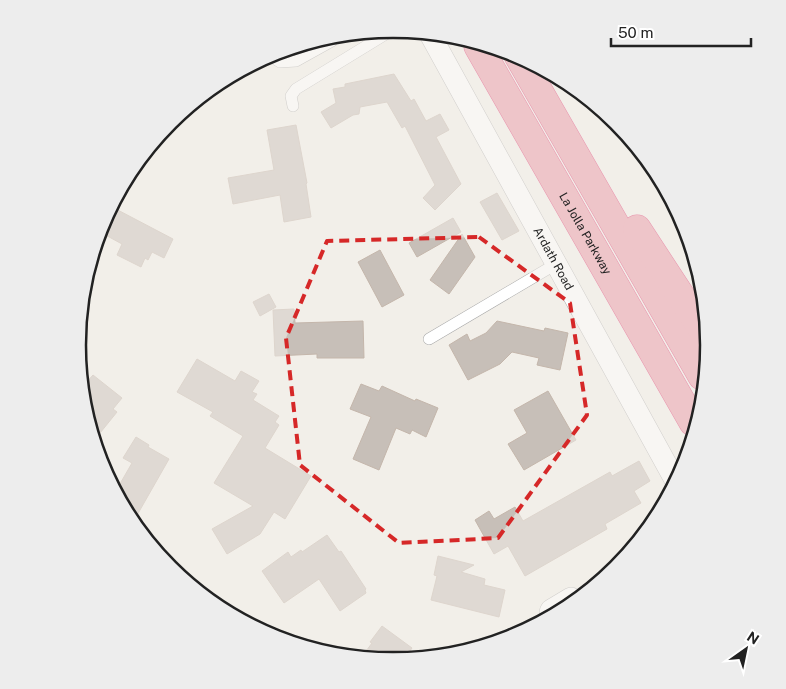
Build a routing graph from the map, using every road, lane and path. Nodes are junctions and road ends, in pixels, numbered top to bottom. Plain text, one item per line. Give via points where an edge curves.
1 (379, 38) edge
2 (433, 40) edge
3 (325, 45) edge
4 (481, 51) edge
5 (278, 60) edge
6 (526, 68) edge
7 (528, 68) edge
8 (293, 106) dead end
9 (556, 264) junction
10 (699, 324) edge
11 (429, 339) dead end
12 (699, 370) edge
13 (691, 419) edge
14 (671, 473) edge

1 - 8 lane via 296,89 291,96
2 - 9 street, Ardath Road
3 - 5 lane via 296,62
4 - 13 highway, La Jolla Parkway
6 - 12 highway
7 - 10 highway
9 - 11 lane
9 - 14 street, Ardath Road

